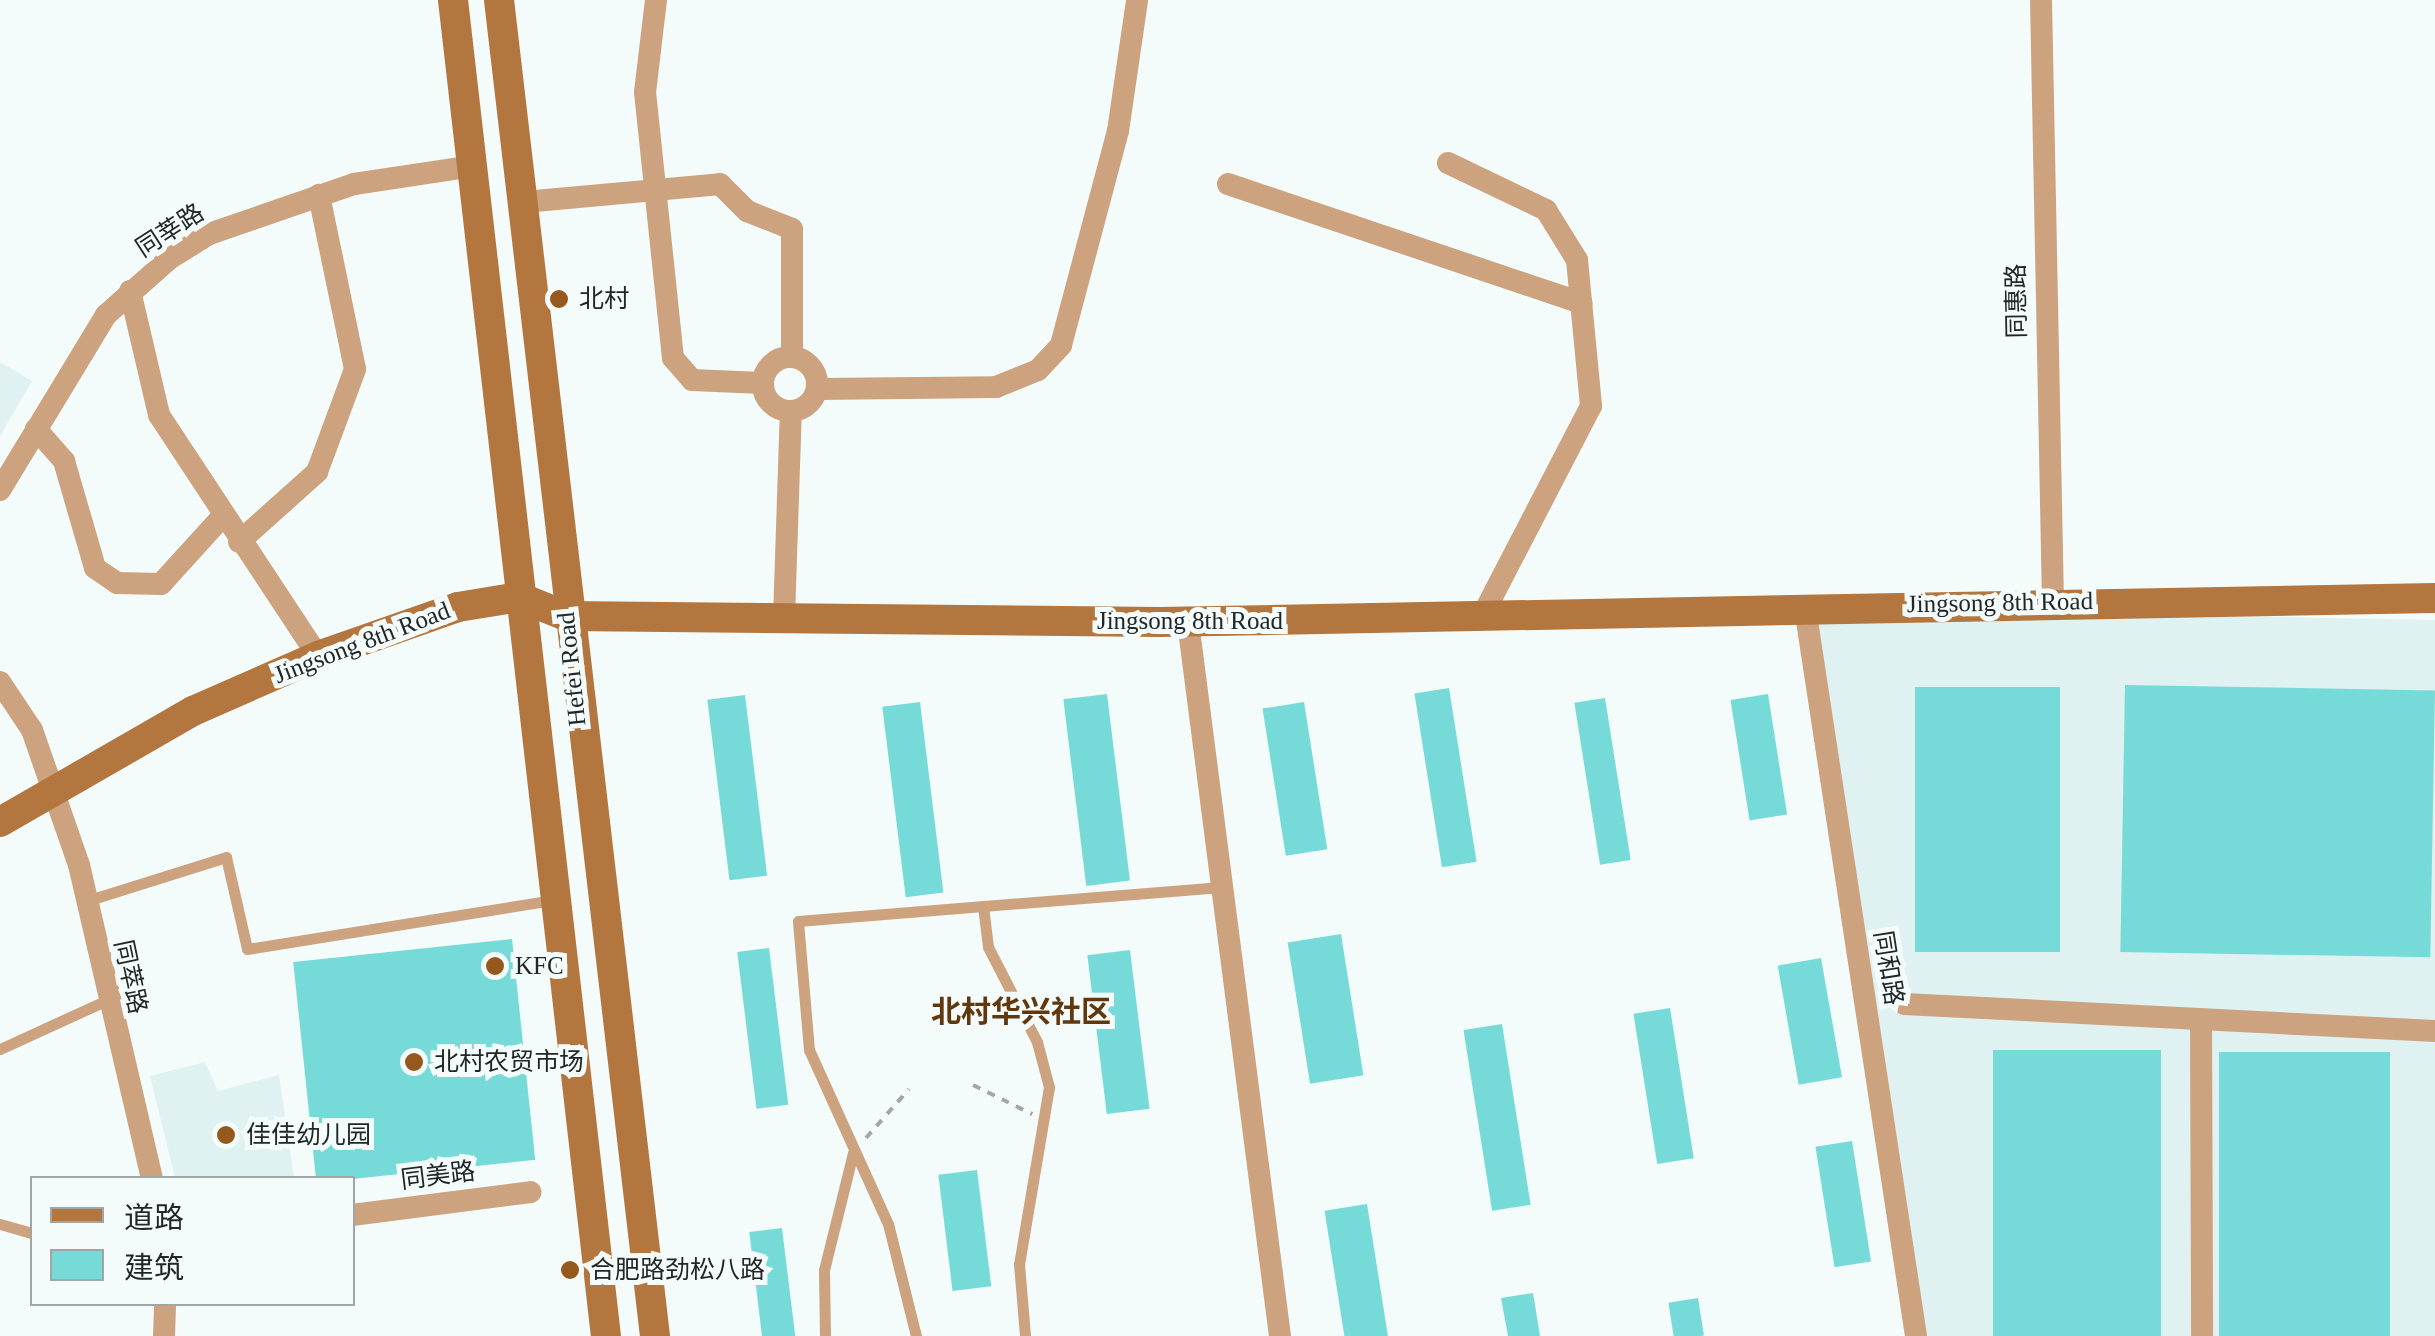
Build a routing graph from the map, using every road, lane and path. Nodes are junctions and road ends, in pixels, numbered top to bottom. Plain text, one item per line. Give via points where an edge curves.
1 (454, 0) edge
2 (499, 0) edge
3 (656, 0) edge
4 (1137, 0) edge
5 (2040, 0) edge
6 (1448, 163) dead end
7 (473, 166) junction
8 (1228, 184) dead end
9 (651, 191) junction
10 (319, 195) junction
11 (524, 202) junction
12 (130, 291) junction
13 (1581, 303) junction
14 (792, 356) junction
15 (763, 384) junction
16 (817, 389) junction
17 (791, 411) junction
18 (36, 428) junction
19 (0, 490) edge
20 (222, 517) junction
21 (239, 542) junction
22 (519, 597) junction
23 (2435, 598) edge
24 (2052, 601) junction
25 (1805, 608) junction
26 (566, 616) junction
27 (1482, 616) junction
28 (784, 618) junction
29 (1188, 622) junction
30 (318, 656) junction
31 (0, 682) edge
32 (48, 790) junction
33 (0, 822) edge
34 (1222, 886) junction
35 (86, 900) junction
36 (556, 900) junction
37 (983, 906) junction
38 (107, 1000) junction
39 (1904, 1004) dead end
40 (2201, 1021) junction
41 (2435, 1031) edge
42 (0, 1050) edge
43 (974, 1084) dead end
44 (909, 1089) dead end
45 (1049, 1122) junction
46 (853, 1153) junction
47 (151, 1176) edge
48 (531, 1192) dead end
49 (355, 1215) edge
50 (0, 1224) edge
51 (30, 1233) edge
52 (165, 1306) edge
53 (164, 1336) edge
54 (606, 1336) edge
55 (655, 1336) edge
56 (825, 1336) edge
57 (916, 1336) edge
58 (1024, 1336) edge
59 (1280, 1336) edge
60 (1916, 1336) edge
61 (2202, 1336) edge

1 - 7 main road, Hefei Road
2 - 11 main road, Hefei Road
3 - 9 street via 646,92
4 - 16 street via 1118,131 1060,345 1038,370 996,387
5 - 24 street, 同惠路
6 - 13 street via 1546,210 1577,260
7 - 10 street, 同莘路
7 - 22 main road, Hefei Road
8 - 13 street
9 - 11 street
9 - 14 street via 720,184 747,211 792,229
9 - 15 street via 680,370 709,383
10 - 12 street, 同莘路 via 209,234
10 - 21 street via 356,369 317,472
11 - 26 main road, Hefei Road
12 - 18 street, 同莘路 via 87,341
12 - 20 street via 159,415
13 - 27 street via 1591,406
14 - 15 street via 775,361
14 - 16 street via 808,363
15 - 17 street via 774,406
16 - 17 street
17 - 28 street
18 - 19 street, 同莘路
18 - 20 street via 64,462 95,568 117,583 171,578
20 - 21 street
21 - 30 street
22 - 26 main road, Jingsong 8th Road
22 - 30 main road, Jingsong 8th Road via 458,607
22 - 36 main road, Hefei Road
23 - 24 main road, Jingsong 8th Road
24 - 25 main road, Jingsong 8th Road
25 - 27 main road, Jingsong 8th Road
25 - 60 street, 同和路
26 - 28 main road, Jingsong 8th Road
26 - 55 main road, Hefei Road
27 - 29 main road, Jingsong 8th Road
28 - 29 main road, Jingsong 8th Road
29 - 34 street
30 - 32 main road, Jingsong 8th Road
31 - 32 street via 32,730
32 - 33 main road, Jingsong 8th Road
32 - 35 street, 同萃路
34 - 37 lane
34 - 59 street
35 - 36 lane via 226,857 246,949
35 - 38 street, 同萃路
36 - 54 main road, Hefei Road
37 - 45 lane via 993,959 1037,1042
37 - 46 lane via 798,921 809,1050
38 - 42 lane
38 - 47 street, 同萃路
39 - 40 street
40 - 41 street
40 - 61 street
43 - 45 path
44 - 46 path
45 - 58 lane via 1025,1210
46 - 56 lane via 824,1270
46 - 57 lane via 888,1224
48 - 49 street, 同美路
50 - 51 lane
52 - 53 street

